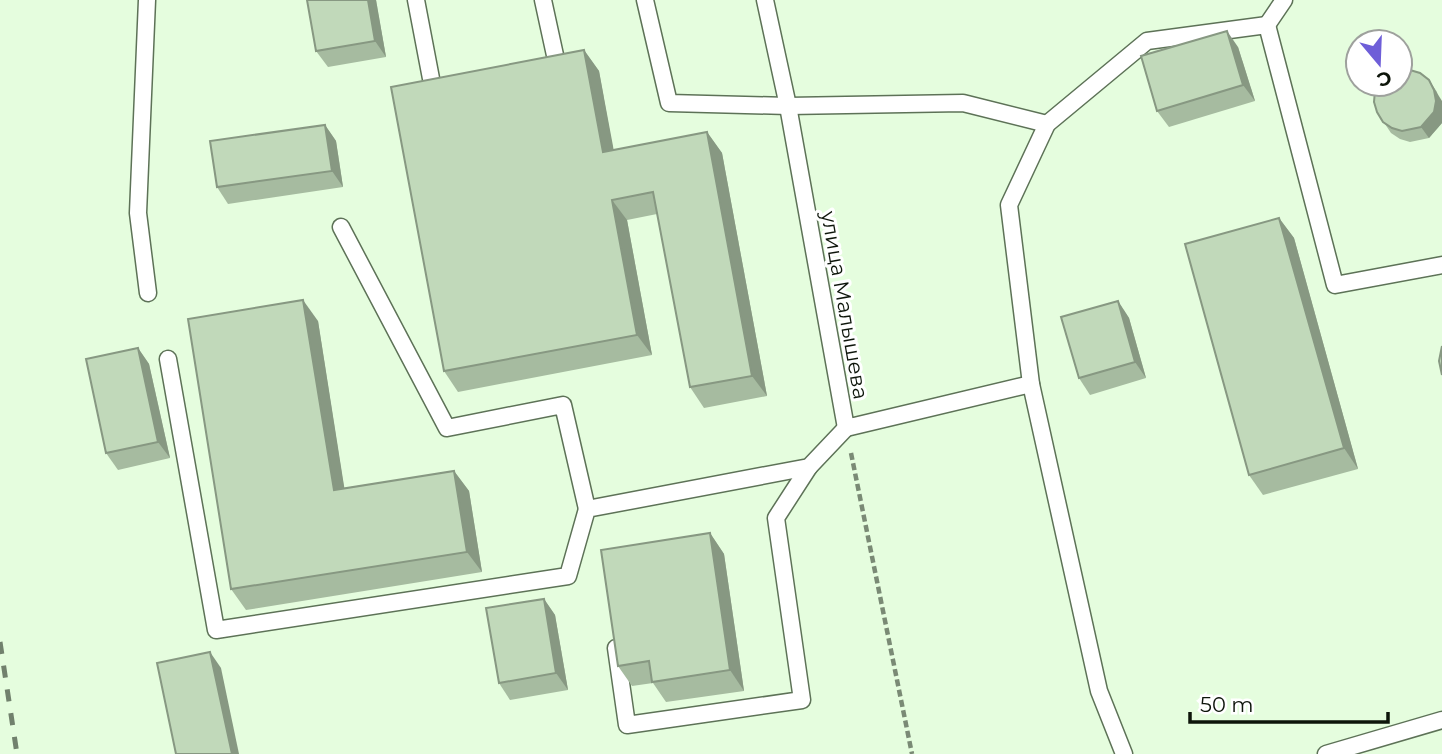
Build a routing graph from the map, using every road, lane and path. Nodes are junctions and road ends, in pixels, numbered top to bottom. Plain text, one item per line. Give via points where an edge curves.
1 (147, 0) edge
2 (416, 0) edge
3 (543, 0) edge
4 (645, 0) edge
5 (765, 0) edge
6 (1284, 0) edge
7 (1267, 26) junction
8 (558, 69) edge
9 (433, 89) edge
10 (788, 106) junction
11 (1047, 124) junction
12 (341, 227) dead end
13 (1442, 265) edge
14 (148, 293) dead end
15 (168, 359) dead end
16 (1031, 384) junction
17 (846, 428) junction
18 (809, 467) junction
19 (587, 509) junction
20 (613, 628) edge
21 (1442, 720) edge
22 (912, 754) edge
23 (1124, 754) edge
24 (1326, 754) edge

1 - 14 lane via 138,213
2 - 9 lane
3 - 8 lane
4 - 10 lane via 669,103
5 - 10 lane, улица Малышева
6 - 7 lane
7 - 11 lane via 1147,41
7 - 13 lane via 1335,285
10 - 11 lane via 963,103
10 - 17 lane, улица Малышева
11 - 16 lane via 1009,205
12 - 19 lane via 447,428 563,405
15 - 19 lane via 216,630 568,576
16 - 17 lane, улица Малышева
16 - 23 lane via 1099,691
17 - 18 lane
17 - 22 path
18 - 19 lane
18 - 20 lane via 776,518 802,699 627,725
21 - 24 lane

